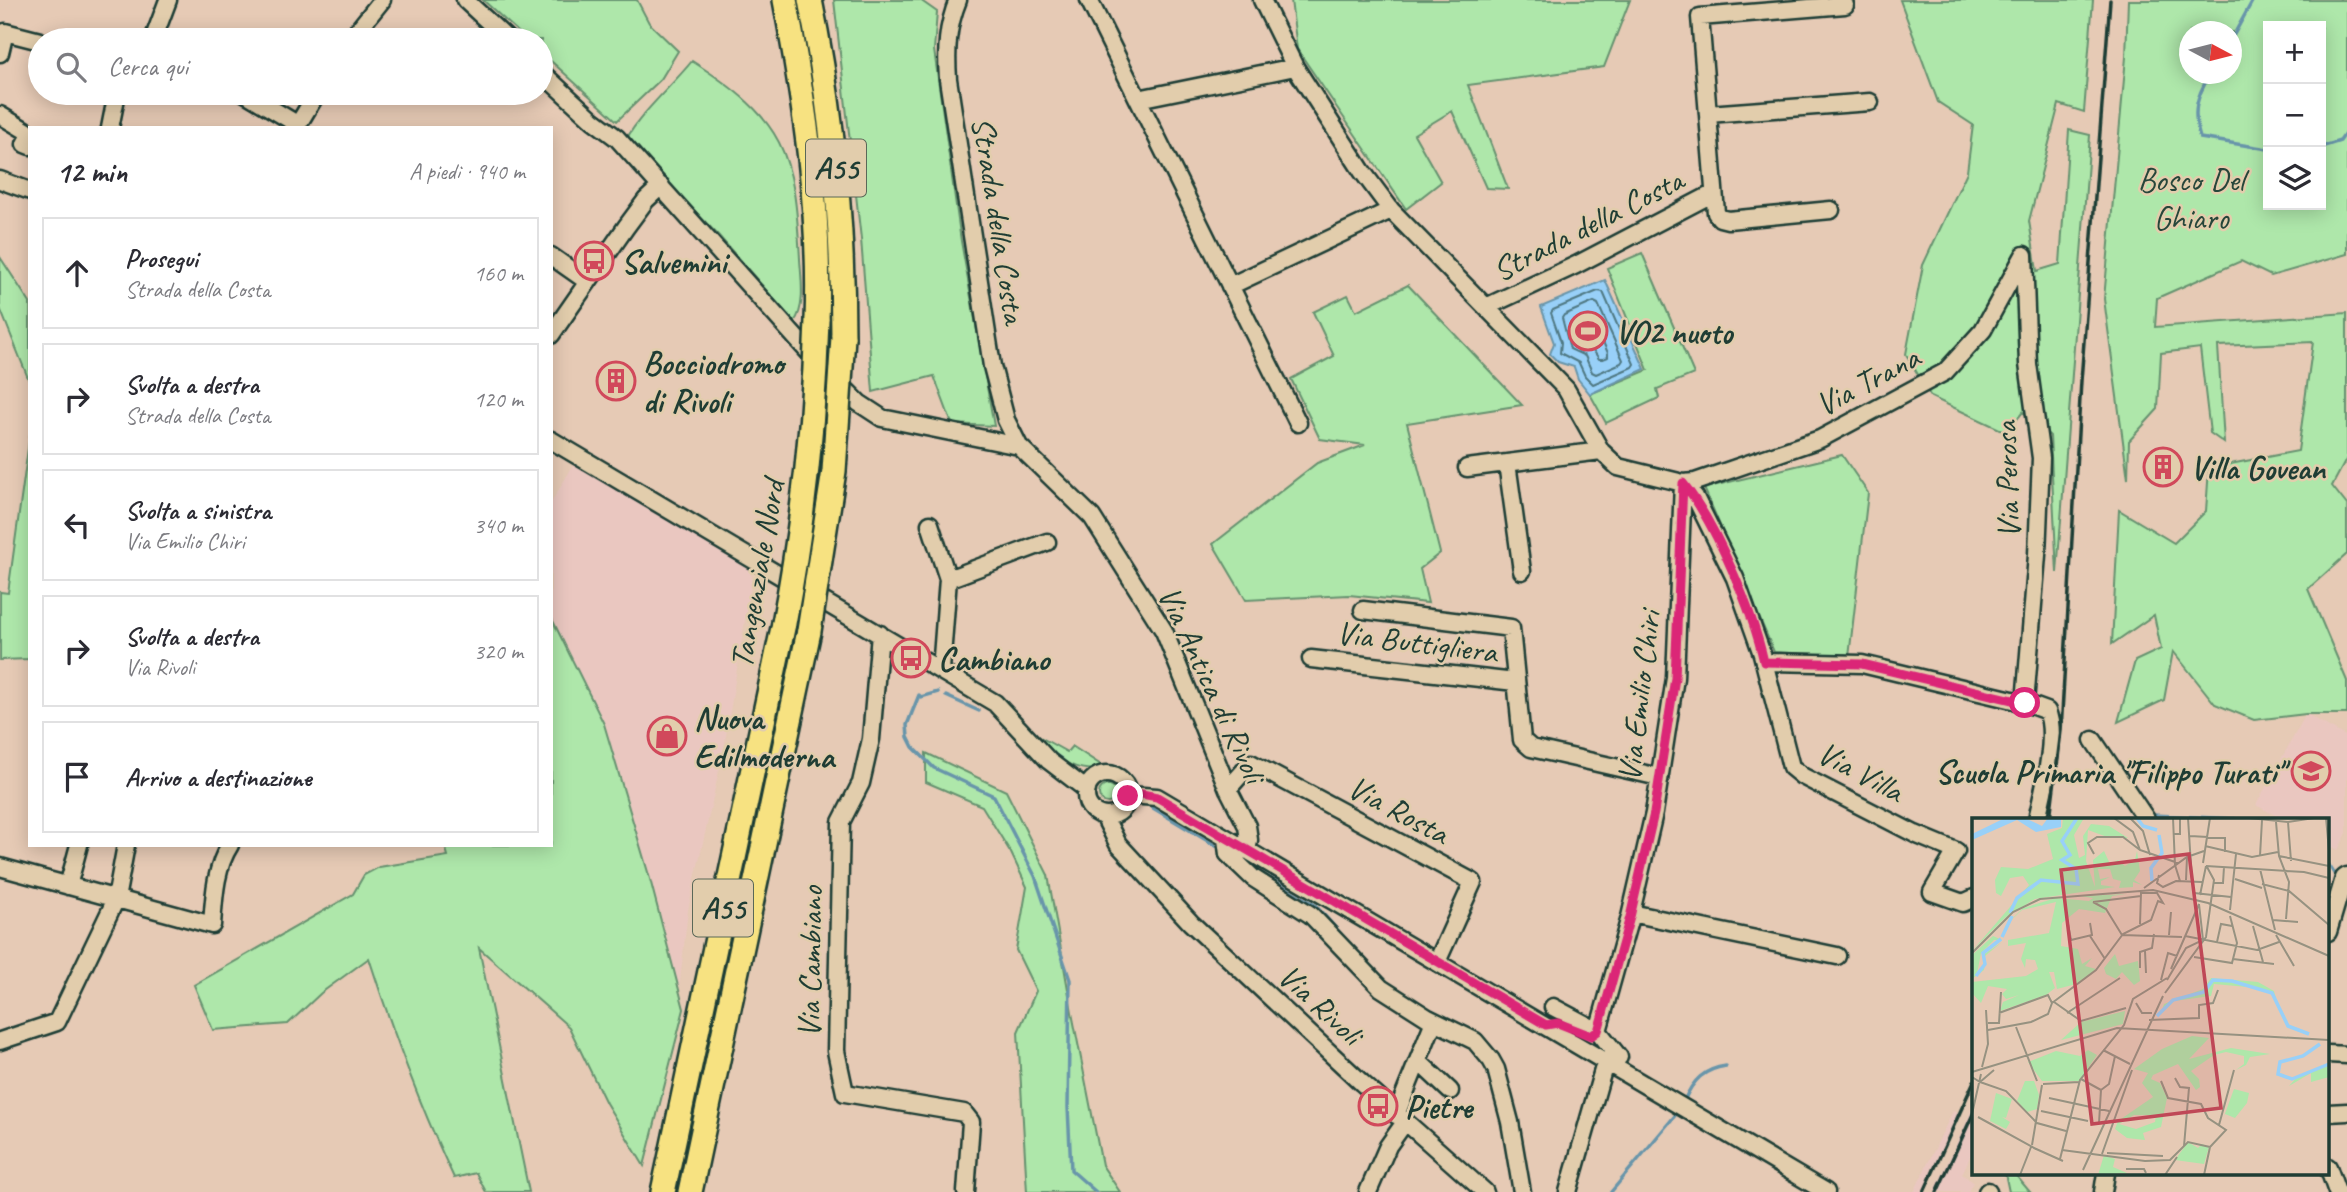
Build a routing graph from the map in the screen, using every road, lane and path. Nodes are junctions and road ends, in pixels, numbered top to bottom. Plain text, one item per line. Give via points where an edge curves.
1 (168, 0) edge
2 (382, 0) edge
3 (465, 0) edge
4 (785, 0) edge
5 (810, 0) edge
6 (958, 0) edge
7 (1089, 0) edge
8 (1262, 0) edge
9 (1845, 5) dead end
10 (158, 28) edge
11 (360, 28) edge
12 (495, 28) edge
13 (28, 38) edge
14 (0, 53) edge
15 (1295, 67) junction
16 (553, 83) edge
17 (1138, 99) junction
18 (1870, 102) dead end
19 (115, 105) edge
20 (264, 105) edge
21 (309, 105) edge
22 (1708, 114) junction
23 (0, 115) edge
24 (110, 126) edge
25 (296, 126) edge
26 (28, 133) edge
27 (0, 180) edge
28 (661, 186) junction
29 (28, 190) edge
30 (1714, 193) junction
31 (1391, 210) junction
32 (1831, 210) dead end
33 (2024, 255) joint
34 (553, 257) edge
35 (588, 282) junction
36 (1230, 286) junction
37 (1486, 307) junction
38 (553, 332) edge
39 (1298, 423) dead end
40 (553, 441) edge
41 (1019, 446) junction
42 (1601, 451) junction
43 (1507, 463) junction
44 (1467, 468) dead end
45 (1683, 483) junction
46 (930, 524) dead end
47 (1047, 542) dead end
48 (1522, 571) dead end
49 (948, 579) junction
50 (1363, 610) dead end
51 (880, 634) junction
52 (1311, 659) dead end
53 (1764, 662) junction
54 (941, 670) junction
55 (1515, 682) junction
56 (2025, 703) junction
57 (2093, 740) dead end
58 (1659, 777) junction
59 (1090, 784) junction
60 (1228, 789) junction
61 (1126, 802) junction
62 (1104, 816) junction
63 (2145, 817) edge
64 (2037, 818) edge
65 (1226, 839) junction
66 (78, 847) edge
67 (126, 847) edge
68 (229, 847) edge
69 (1126, 850) junction
70 (1247, 851) junction
71 (0, 867) edge
72 (2343, 883) edge
73 (68, 886) junction
74 (116, 899) junction
75 (1972, 899) edge
76 (1631, 913) junction
77 (2330, 925) edge
78 (1837, 956) dead end
79 (1437, 962) junction
80 (1553, 1007) dead end
81 (1434, 1021) junction
82 (1546, 1025) junction
83 (1598, 1031) junction
84 (0, 1041) edge
85 (1418, 1061) junction
86 (1610, 1063) junction
87 (1450, 1091) dead end
88 (1400, 1118) junction
89 (2330, 1173) edge
90 (663, 1192) edge
91 (690, 1192) edge
92 (966, 1192) edge
93 (1368, 1192) edge
94 (1485, 1192) edge
95 (1522, 1192) edge
96 (1568, 1192) edge
97 (1826, 1192) edge
98 (2337, 1192) edge

1 - 10 street
2 - 11 street
3 - 12 street
4 - 90 highway, Tangenziale Nord / A55, bridge via 802,95 815,217 817,320 808,465 784,624
5 - 91 highway, Tangenziale Nord / A55, bridge via 840,200 843,337 834,471 809,631
6 - 41 street, Strada della Costa via 946,46 948,79 992,366 1006,420
7 - 17 street
8 - 15 street, Strada della Costa
9 - 22 street, Strada della Costa via 1700,17
13 - 14 street via 5,32
15 - 17 street
15 - 31 street, Strada della Costa
16 - 28 street via 617,138
17 - 36 street
18 - 22 street
19 - 24 street
20 - 25 street
21 - 25 street
22 - 30 street, Strada della Costa
23 - 26 street
27 - 29 street
28 - 35 street
28 - 41 street via 859,403 882,418
30 - 32 street, Strada della Costa via 1716,213 1728,220
30 - 37 street, Strada della Costa
31 - 36 street
31 - 37 street, Strada della Costa
33 - 45 street, Via Trana via 1983,330 1945,372 1820,439
33 - 56 street, Via Perosa via 2028,364 2042,458
34 - 35 street
35 - 38 street
36 - 39 street
37 - 42 street, Strada della Costa via 1566,389
40 - 51 street, Via Rivoli
41 - 60 street, Via Antica di Rivoli via 1092,517 1164,631
42 - 43 street
42 - 45 street, Strada della Costa via 1618,467
43 - 44 street
43 - 48 street
45 - 53 street via 1735,578
45 - 58 street, Via Emilio Chiri via 1675,678
46 - 49 street
47 - 49 street
49 - 54 street
50 - 55 street, Via Buttigliera via 1511,628
51 - 54 street, Via Rivoli
51 - 92 street, Via Cambiano via 871,739 861,783 841,822 836,1051 845,1093 964,1113 971,1122
52 - 55 street, Via Buttigliera
53 - 56 street via 1862,664
53 - 75 street, Via Villa via 1791,766 1891,822 1956,851 1932,892 1963,903
54 - 59 street, Via Rivoli via 995,703 1039,752
55 - 58 street, Via Buttigliera via 1522,740 1531,748
56 - 64 street via 2047,711 2052,722
57 - 63 street
58 - 76 street, Via Emilio Chiri
59 - 61 street, Via Rivoli via 1100,775 1113,775 1124,783
59 - 62 street, Via Rivoli via 1088,804
60 - 70 street, Via Antica di Rivoli via 1247,826
60 - 79 street, Via Rosta via 1251,764 1473,882
61 - 62 street
61 - 65 street via 1142,794 1157,797
61 - 69 street via 1119,828
62 - 69 street, Via Rivoli via 1113,837
65 - 70 street
65 - 81 street via 1228,854 1253,878 1311,915 1381,988
66 - 73 street
67 - 74 street
68 - 74 street via 217,876 212,925
69 - 88 street, Via Rivoli via 1200,932
70 - 79 street
71 - 73 street
72 - 77 street
73 - 74 street
74 - 84 street via 57,1023
76 - 78 street
76 - 83 street, Via Emilio Chiri
79 - 82 street
80 - 83 street
81 - 85 street
81 - 95 street via 1475,1041 1496,1069
82 - 83 street via 1558,1023 1591,1036
82 - 86 street
83 - 86 street via 1618,1054
85 - 87 street
85 - 88 street
86 - 96 street via 1603,1070
86 - 97 street
88 - 93 street
88 - 94 street, Via Rivoli
89 - 98 street

